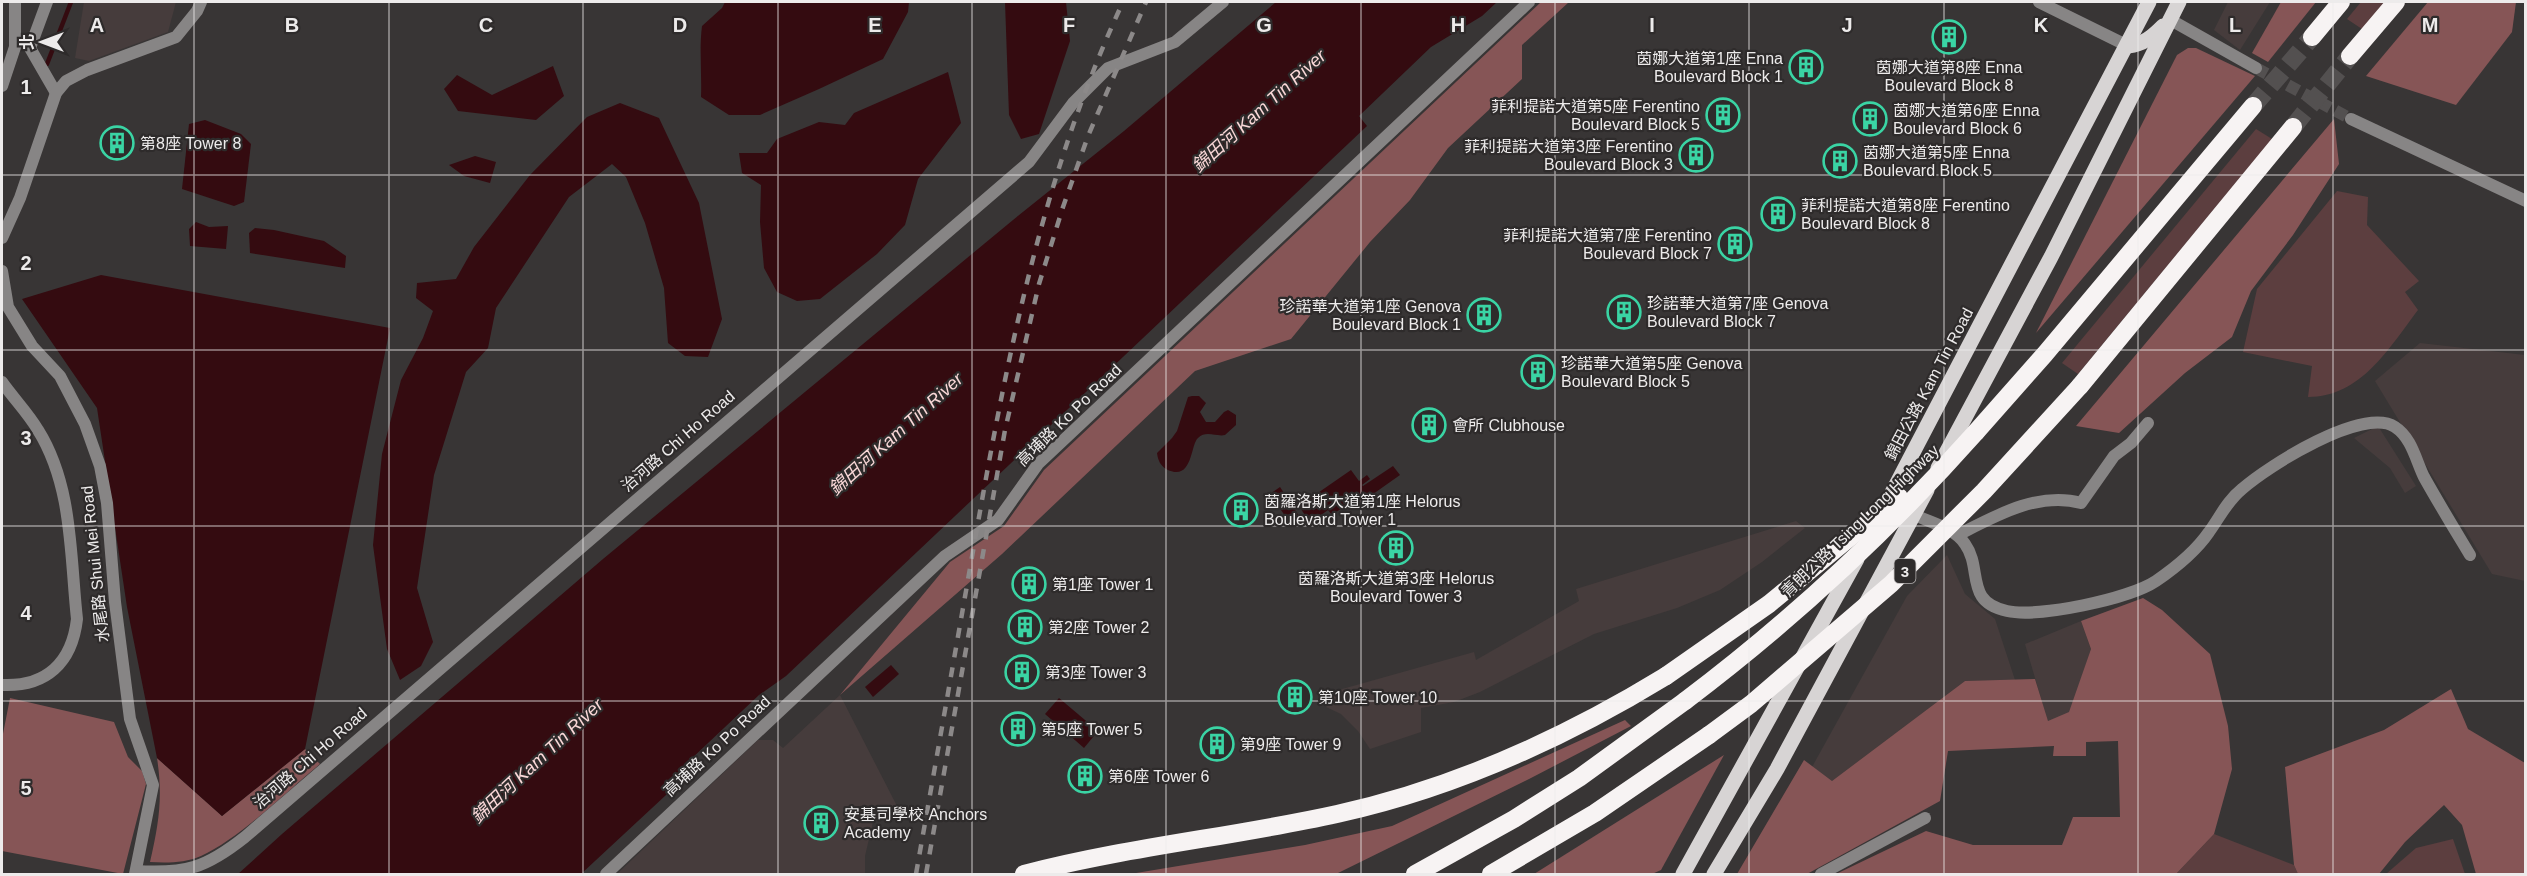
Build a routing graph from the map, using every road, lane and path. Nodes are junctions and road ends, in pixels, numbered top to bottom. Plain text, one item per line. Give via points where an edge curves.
1 (15, 2) edge
2 (47, 2) edge
3 (201, 2) edge
4 (1223, 2) edge
5 (1529, 2) edge
6 (2039, 2) edge
7 (2150, 2) edge
8 (2179, 2) edge
9 (2341, 2) edge
10 (2396, 2) edge
11 (2169, 19) junction
12 (2312, 37) tunnel mouth
13 (2128, 45) junction
14 (2350, 56) tunnel mouth
15 (2256, 68) tunnel mouth
16 (2, 86) edge
17 (53, 89) junction
18 (2253, 106) tunnel mouth
19 (2351, 119) tunnel mouth
20 (2292, 127) tunnel mouth
21 (2526, 201) edge
22 (2, 238) edge
23 (2, 271) edge
24 (2, 382) edge
25 (2148, 423) dead end
26 (1976, 432) junction
27 (1915, 515) junction
28 (1958, 535) junction
29 (2470, 555) dead end
30 (2, 685) edge
31 (1924, 818) dead end
32 (135, 873) edge
33 (606, 874) edge
34 (1024, 874) edge
35 (1415, 874) edge
36 (1491, 874) edge
37 (1683, 874) edge
38 (1714, 874) edge
39 (1821, 874) edge

1 - 16 street via 15,47
2 - 17 street via 30,52
3 - 17 street via 176,37 87,70
4 - 32 street, 治河路 Chi Ho Road via 1175,42 1108,68 1073,103 1029,162 237,844 198,867 169,873
5 - 33 street, 高埔路 Ko Po Road via 1038,464 998,520 952,549
6 - 13 street
7 - 13 main road, 錦田公路 Kam Tin Road
8 - 11 main road
9 - 12 highway
10 - 14 highway
11 - 13 main road via 2148,40
11 - 15 street
11 - 27 main road via 2051,257
13 - 37 main road, 錦田公路 Kam Tin Road via 1914,452
17 - 22 street via 20,198
18 - 26 highway, 青朗公路 Tsing Long Highway
19 - 21 street
20 - 36 highway, 3, bridge via 2080,386 1984,491 1891,584 1709,735 1595,813
23 - 32 street, 水尾路 Shui Mei Road via 8,307 32,346 60,376 85,424 100,466 130,719 153,785
24 - 30 street via 38,431 57,469 66,510 77,619 70,650 55,669 34,682
25 - 28 street via 2114,456 2081,503 2059,498 2042,500 1990,518
26 - 34 highway, bridge via 1769,604 1666,676 1570,731 1480,771 1337,814
26 - 35 highway, 青朗公路 Tsing Long Highway, bridge via 1866,545 1734,664 1580,778
27 - 28 street
27 - 38 main road via 1777,769
28 - 29 street via 1967,545 1983,599 2004,611 2037,613 2117,598 2154,582 2181,562 2208,534 2225,506 2256,479 2318,439 2374,422 2388,423 2407,439 2424,477
31 - 39 street

